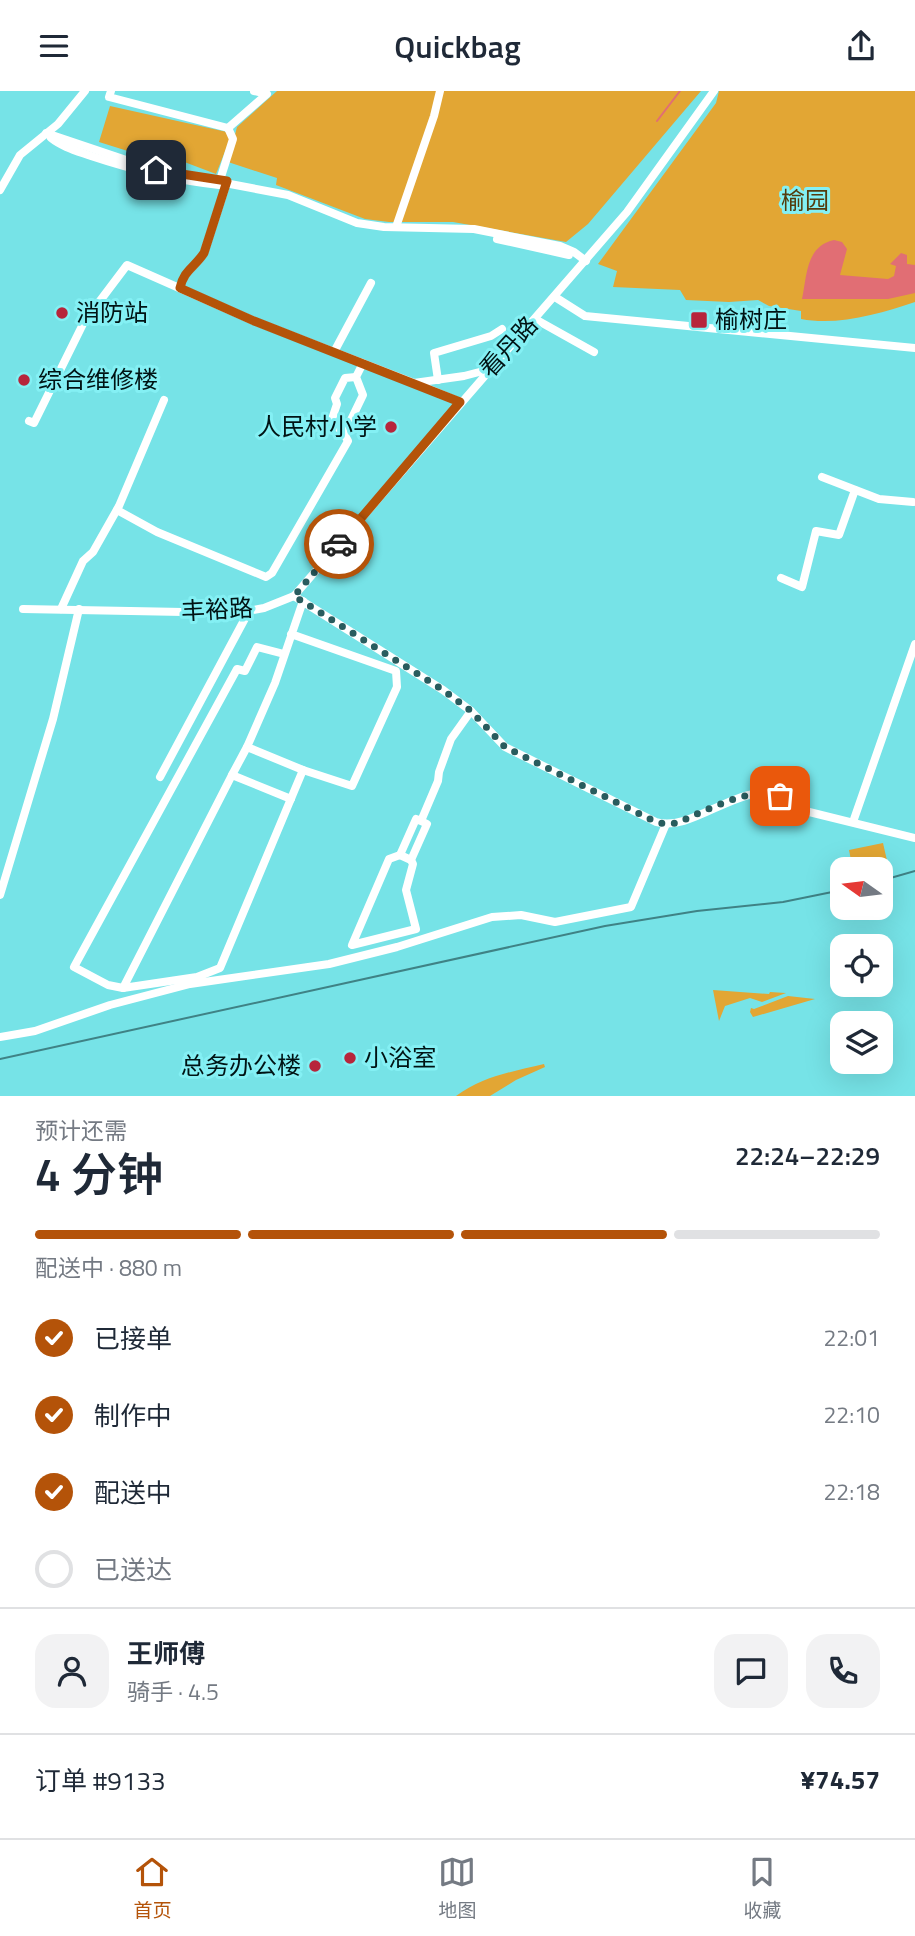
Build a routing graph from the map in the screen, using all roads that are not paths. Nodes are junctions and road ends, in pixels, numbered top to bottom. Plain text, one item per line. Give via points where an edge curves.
1 (85, 91) edge
2 (111, 91) edge
3 (254, 91) edge
4 (440, 91) edge
5 (715, 91) edge
6 (228, 128) junction
7 (46, 133) junction
8 (224, 183) junction
9 (0, 190) edge
10 (396, 227) junction
11 (583, 263) junction
12 (371, 283) dead end
13 (180, 288) junction
14 (555, 297) junction
15 (535, 319) junction
16 (502, 329) dead end
17 (915, 348) edge
18 (334, 352) junction
19 (594, 352) dead end
20 (363, 363) junction
21 (489, 369) junction
22 (356, 377) junction
23 (438, 380) junction
24 (414, 383) junction
25 (164, 400) dead end
26 (460, 402) junction
27 (29, 421) dead end
28 (342, 430) junction
29 (822, 477) dead end
30 (855, 490) junction
31 (914, 501) edge
32 (117, 510) junction
33 (781, 578) dead end
34 (294, 596) junction
35 (303, 601) junction
36 (23, 609) dead end
37 (61, 609) junction
38 (79, 609) junction
39 (249, 611) junction
40 (291, 634) junction
41 (915, 644) edge
42 (284, 654) junction
43 (471, 711) junction
44 (247, 747) junction
45 (303, 770) junction
46 (232, 775) junction
47 (160, 777) dead end
48 (291, 799) junction
49 (421, 821) junction
50 (853, 822) junction
51 (666, 824) junction
52 (915, 838) edge
53 (400, 855) junction
54 (411, 860) junction
55 (0, 895) edge
56 (122, 988) junction
57 (0, 1037) edge

1 - 7 street
2 - 6 street via 109,97
3 - 6 street via 267,94
4 - 10 street
5 - 11 street, 看丹路 via 652,179
6 - 8 street via 233,139
7 - 8 street via 139,165
7 - 9 street via 20,155
8 - 10 street via 288,195 357,223
8 - 11 street via 283,198 362,229 473,235 567,254
8 - 13 street via 204,253 182,276
10 - 11 street via 474,229 560,246
11 - 14 street, 看丹路
12 - 18 street
13 - 18 street
13 - 27 street via 127,265 84,322 34,423
14 - 15 street, 看丹路
14 - 17 street via 584,316
15 - 19 street
15 - 21 street, 看丹路
16 - 23 street via 434,353
18 - 20 street
20 - 22 street
20 - 24 street
21 - 23 street
21 - 26 street, 看丹路
22 - 28 street via 363,395
22 - 28 street via 345,378 335,398 332,419
23 - 24 street
24 - 26 street
25 - 32 street
26 - 34 street, 看丹路
28 - 32 street via 348,440 266,577
29 - 30 street
30 - 31 street via 879,499
30 - 33 street via 839,535 816,531 802,587
32 - 37 street via 83,561
34 - 35 street
34 - 39 street, 丰裕路
35 - 40 street
35 - 43 street
36 - 37 street, 丰裕路
37 - 38 street, 丰裕路
38 - 39 street, 丰裕路
38 - 55 street via 53,719
39 - 47 street
40 - 42 street
40 - 45 street via 396,671 397,687 352,786
41 - 50 street
42 - 44 street
42 - 56 street via 257,647 245,671 237,669 74,967
43 - 49 street via 451,739
43 - 51 street via 505,747
44 - 45 street
44 - 46 street
45 - 48 street
46 - 48 street
46 - 56 street
48 - 56 street via 220,968 197,977
49 - 53 street via 416,819
49 - 54 street via 427,824
50 - 51 street via 793,808 771,793 736,799
50 - 52 street
51 - 57 street via 631,907 555,922 521,915 492,917 329,964 190,984 35,1031
53 - 54 street
53 - 54 street via 389,859 352,945 416,929 406,890

